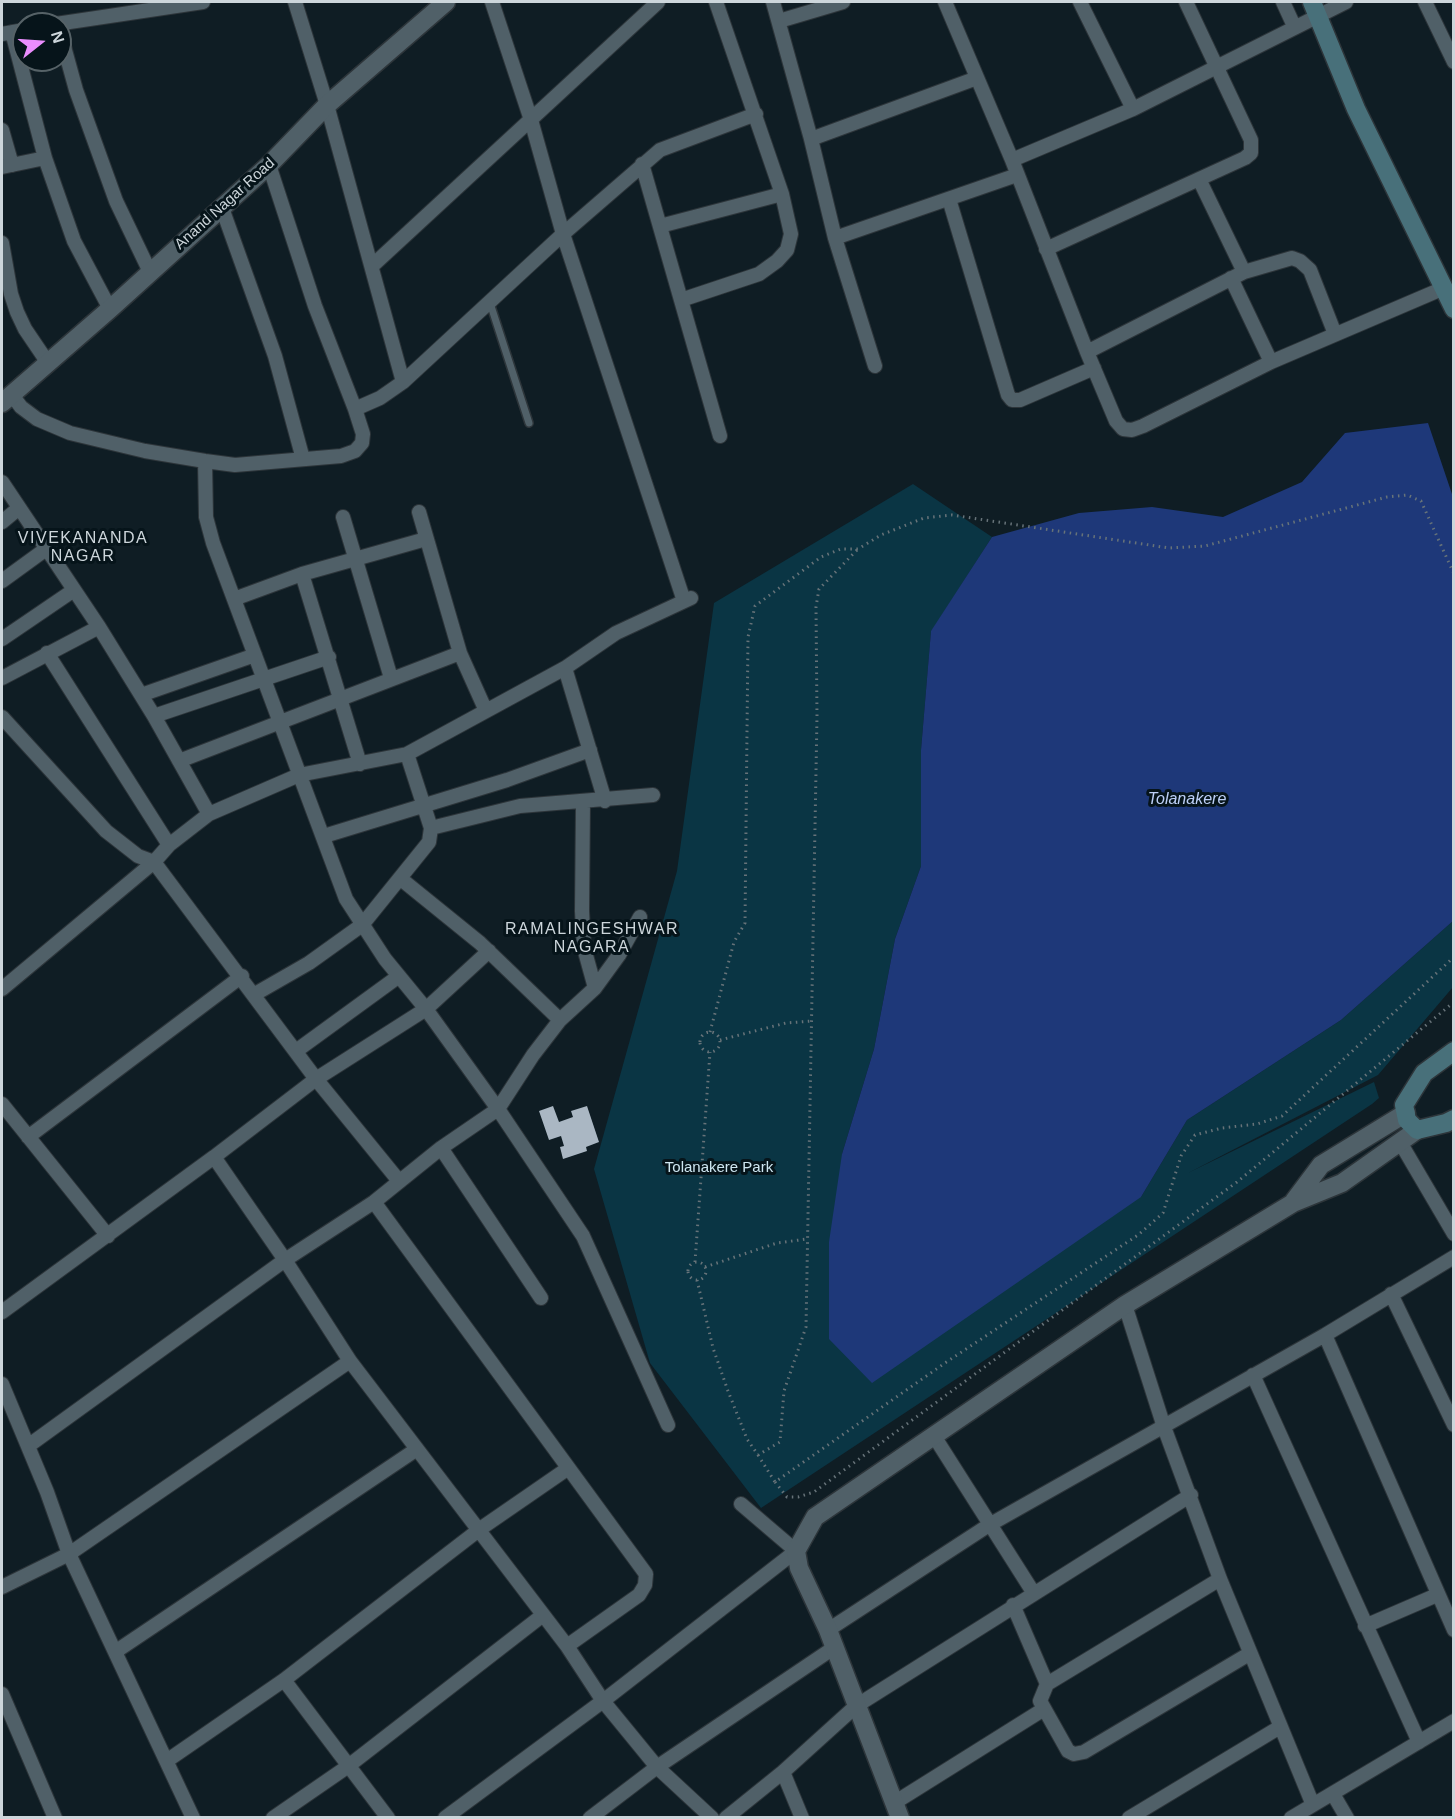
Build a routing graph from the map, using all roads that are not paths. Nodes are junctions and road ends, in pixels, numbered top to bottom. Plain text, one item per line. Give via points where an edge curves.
1 (106, 2) edge
2 (203, 2) edge
3 (295, 2) edge
4 (446, 2) edge
5 (492, 2) edge
6 (658, 2) edge
7 (716, 2) edge
8 (773, 2) edge
9 (843, 2) edge
10 (945, 2) edge
11 (1080, 2) edge
12 (1186, 2) edge
13 (1283, 2) edge
14 (1346, 2) edge
15 (1425, 2) edge
16 (1315, 8) edge
17 (428, 9) edge
18 (116, 14) junction
19 (72, 21) edge
20 (778, 21) junction
21 (1294, 26) junction
22 (1454, 62) edge
23 (1216, 66) junction
24 (22, 72) edge
25 (71, 72) edge
26 (977, 78) junction
27 (327, 105) junction
28 (1133, 109) junction
29 (756, 114) junction
30 (531, 120) junction
31 (2, 130) edge
32 (812, 139) junction
33 (45, 158) junction
34 (1012, 160) junction
35 (642, 164) junction
36 (269, 165) junction
37 (7, 166) edge
38 (1017, 175) junction
39 (1199, 179) junction
40 (782, 194) junction
41 (949, 199) junction
42 (222, 208) junction
43 (660, 226) junction
44 (563, 234) junction
45 (835, 238) junction
46 (2, 243) edge
47 (1046, 249) junction
48 (372, 266) junction
49 (150, 272) junction
50 (1238, 275) junction
51 (1444, 288) junction
52 (681, 300) junction
53 (489, 303) junction
54 (110, 309) junction
55 (1454, 309) edge
56 (1335, 334) junction
57 (1087, 352) junction
58 (1270, 362) junction
59 (48, 363) junction
60 (875, 366) dead end
61 (1094, 368) junction
62 (403, 382) junction
63 (7, 399) edge
64 (355, 409) junction
65 (529, 423) dead end
66 (720, 436) dead end
67 (303, 459) junction
68 (205, 461) junction
69 (2, 482) edge
70 (19, 508) junction
71 (418, 512) dead end
72 (343, 517) dead end
73 (2, 522) edge
74 (426, 539) junction
75 (46, 549) junction
76 (354, 559) junction
77 (302, 574) junction
78 (2, 581) edge
79 (74, 590) junction
80 (234, 599) junction
81 (99, 627) junction
82 (2, 639) edge
83 (47, 653) junction
84 (460, 653) junction
85 (255, 655) junction
86 (329, 657) junction
87 (565, 668) junction
88 (2, 678) edge
89 (391, 678) junction
90 (264, 679) junction
91 (141, 694) junction
92 (342, 697) junction
93 (486, 711) junction
94 (154, 716) junction
95 (2, 717) edge
96 (279, 720) junction
97 (590, 750) junction
98 (407, 754) junction
99 (179, 761) junction
100 (360, 764) junction
101 (299, 775) junction
102 (653, 795) dead end
103 (605, 801) junction
104 (583, 802) junction
105 (425, 806) junction
106 (209, 814) junction
107 (431, 828) junction
108 (324, 836) junction
109 (170, 845) junction
110 (154, 862) junction
111 (401, 879) junction
112 (640, 917) dead end
113 (362, 925) junction
114 (489, 951) junction
115 (242, 976) junction
116 (399, 976) junction
117 (2, 988) edge
118 (595, 988) junction
119 (255, 994) junction
120 (426, 1009) junction
121 (560, 1020) junction
122 (296, 1051) junction
123 (1454, 1051) edge
124 (316, 1079) junction
125 (2, 1104) edge
126 (498, 1109) junction
127 (1406, 1113) junction
128 (1454, 1119) edge
129 (1417, 1130) junction
130 (28, 1137) junction
131 (1400, 1142) junction
132 (441, 1148) junction
133 (214, 1157) junction
134 (399, 1181) junction
135 (374, 1202) junction
136 (1293, 1203) junction
137 (1454, 1234) edge
138 (108, 1236) junction
139 (1454, 1257) edge
140 (285, 1260) junction
141 (1391, 1294) junction
142 (541, 1298) dead end
143 (1125, 1305) junction
144 (2, 1312) edge
145 (1325, 1335) junction
146 (350, 1361) junction
147 (1253, 1375) junction
148 (2, 1384) edge
149 (668, 1425) dead end
150 (1454, 1425) edge
151 (1164, 1427) junction
152 (934, 1436) junction
153 (28, 1446) junction
154 (417, 1449) junction
155 (567, 1469) junction
156 (1191, 1495) junction
157 (741, 1504) dead end
158 (989, 1525) junction
159 (480, 1529) junction
160 (796, 1551) junction
161 (69, 1554) junction
162 (1220, 1579) junction
163 (2, 1587) edge
164 (1033, 1592) junction
165 (1437, 1595) junction
166 (1013, 1605) junction
167 (543, 1615) junction
168 (1365, 1626) junction
169 (828, 1630) junction
170 (1454, 1630) edge
171 (567, 1646) junction
172 (836, 1647) junction
173 (115, 1652) junction
174 (1249, 1654) junction
175 (284, 1680) junction
176 (1047, 1684) junction
177 (2, 1694) edge
178 (603, 1701) junction
179 (856, 1706) junction
180 (1044, 1709) junction
181 (1454, 1721) edge
182 (1280, 1727) junction
183 (1419, 1742) junction
184 (168, 1760) junction
185 (347, 1767) junction
186 (657, 1767) junction
187 (783, 1772) junction
188 (1333, 1794) junction
189 (1312, 1805) junction
190 (897, 1810) edge
191 (55, 1818) edge
192 (193, 1818) edge
193 (273, 1818) edge
194 (388, 1818) edge
195 (445, 1818) edge
196 (590, 1818) edge
197 (712, 1818) edge
198 (726, 1818) edge
199 (802, 1818) edge
200 (1129, 1818) edge
201 (1291, 1818) edge
202 (1347, 1818) edge

1 - 18 street
2 - 18 street
3 - 27 street
4 - 17 street, Anand Nagar Road
5 - 30 street
6 - 30 street
7 - 29 street
8 - 20 street
9 - 20 street
10 - 26 street
11 - 28 street
12 - 23 street
13 - 21 street
14 - 16 street
15 - 22 street
16 - 21 street
16 - 51 main road via 1356,109
17 - 27 street, Anand Nagar Road
18 - 19 street
20 - 32 street
21 - 23 street
23 - 28 street
23 - 39 street via 1251,140 1251,153
24 - 33 street
25 - 49 street via 116,201
26 - 32 street
26 - 34 street
27 - 36 street, Anand Nagar Road
27 - 48 street
28 - 34 street
29 - 35 street via 675,143
29 - 40 street
30 - 44 street
30 - 48 street
31 - 37 street
32 - 45 street
33 - 37 street
33 - 54 street via 74,241
34 - 38 street
35 - 43 street
35 - 44 street
36 - 42 street, Anand Nagar Road
36 - 64 street via 315,306
38 - 41 street
38 - 47 street
39 - 47 street
39 - 50 street
40 - 43 street
40 - 52 street via 791,234 788,250 759,274
41 - 45 street
41 - 61 street via 1012,400
42 - 49 street, Anand Nagar Road
42 - 67 street via 275,356
43 - 52 street
44 - 53 street
44 - 87 street via 688,599 616,633
45 - 60 street
46 - 59 street via 17,312
47 - 57 street
48 - 62 street
49 - 54 street, Anand Nagar Road
50 - 56 street via 1280,260 1300,261 1310,270
50 - 57 street
50 - 58 street
51 - 55 main road
51 - 56 street
52 - 66 street
53 - 62 street
53 - 65 lane
54 - 59 street, Anand Nagar Road
56 - 58 street
57 - 61 street
58 - 61 street via 1132,430 1123,429 1116,421
59 - 63 street, Anand Nagar Road
62 - 64 street
63 - 68 street via 37,419 70,433
64 - 67 street via 363,434 355,451
67 - 68 street via 235,465
68 - 80 street via 206,517
69 - 70 street
70 - 73 street
70 - 75 street
71 - 74 street
72 - 76 street
74 - 76 street
74 - 84 street
75 - 78 street
75 - 79 street
76 - 77 street
76 - 89 street
77 - 80 street
77 - 86 street
79 - 81 street
79 - 82 street
80 - 85 street
81 - 83 street
81 - 91 street
83 - 88 street
83 - 109 street
84 - 89 street
84 - 93 street
85 - 90 street
85 - 91 street
86 - 90 street
86 - 92 street
87 - 93 street
87 - 97 street
89 - 92 street
90 - 94 street
90 - 96 street
91 - 94 street
92 - 96 street
92 - 100 street
93 - 98 street
94 - 99 street
95 - 110 street via 106,831 138,856
96 - 99 street
96 - 101 street
97 - 103 street
97 - 105 street
98 - 100 street
98 - 105 street
99 - 106 street
100 - 101 street
101 - 106 street
101 - 108 street
102 - 103 street
103 - 104 street
104 - 107 street via 520,806
104 - 118 street via 583,930 587,966
105 - 107 street
105 - 108 street
106 - 109 street
107 - 111 street via 429,842
108 - 113 street via 346,899
109 - 110 street
110 - 115 street
110 - 117 street
111 - 113 street
111 - 114 street
112 - 118 street
113 - 116 street
113 - 119 street via 309,963
114 - 120 street
114 - 121 street
115 - 119 street
115 - 130 street
116 - 120 street
116 - 122 street
118 - 121 street
119 - 122 street
120 - 124 street
120 - 126 street
121 - 126 street
122 - 124 street
123 - 127 main road via 1425,1073 1404,1105
124 - 133 street
124 - 134 street
125 - 130 street
126 - 132 street
126 - 149 street via 583,1236
127 - 129 main road
127 - 136 street via 1321,1165
128 - 129 main road
129 - 131 street
130 - 138 street
131 - 136 street via 1342,1183
131 - 137 street
132 - 134 street
132 - 142 street
133 - 138 street
133 - 140 street
134 - 135 street
135 - 140 street
135 - 155 street
136 - 143 street
138 - 144 street
139 - 141 street
140 - 146 street
140 - 153 street
141 - 145 street
141 - 150 street
143 - 151 street
143 - 152 street
145 - 147 street
145 - 165 street
146 - 154 street
146 - 161 street
147 - 151 street
147 - 168 street
148 - 153 street
151 - 156 street
151 - 158 street
152 - 158 street
152 - 160 street via 815,1517
153 - 161 street
154 - 159 street
154 - 173 street
155 - 159 street
155 - 171 street via 646,1574 639,1595
156 - 162 street
156 - 164 street
157 - 160 street
158 - 164 street
158 - 169 street
159 - 167 street
159 - 175 street
160 - 169 street via 799,1568
160 - 178 street
161 - 163 street
161 - 173 street
162 - 174 street
162 - 176 street
164 - 166 street
165 - 168 street
165 - 170 street
166 - 176 street
166 - 179 street
167 - 171 street
167 - 185 street
168 - 183 street
169 - 172 street
171 - 178 street
172 - 179 street
172 - 186 street
173 - 184 street
174 - 180 street via 1084,1752 1068,1751
174 - 182 street
175 - 184 street
175 - 185 street
176 - 180 street via 1040,1701
177 - 191 street
178 - 186 street
178 - 195 street
179 - 187 street
179 - 190 street
180 - 190 street
181 - 183 street
182 - 189 street
182 - 200 street
183 - 188 street
184 - 192 street
185 - 193 street
185 - 194 street
186 - 196 street
186 - 197 street
187 - 198 street
187 - 199 street
188 - 189 street
188 - 202 street
189 - 201 street

